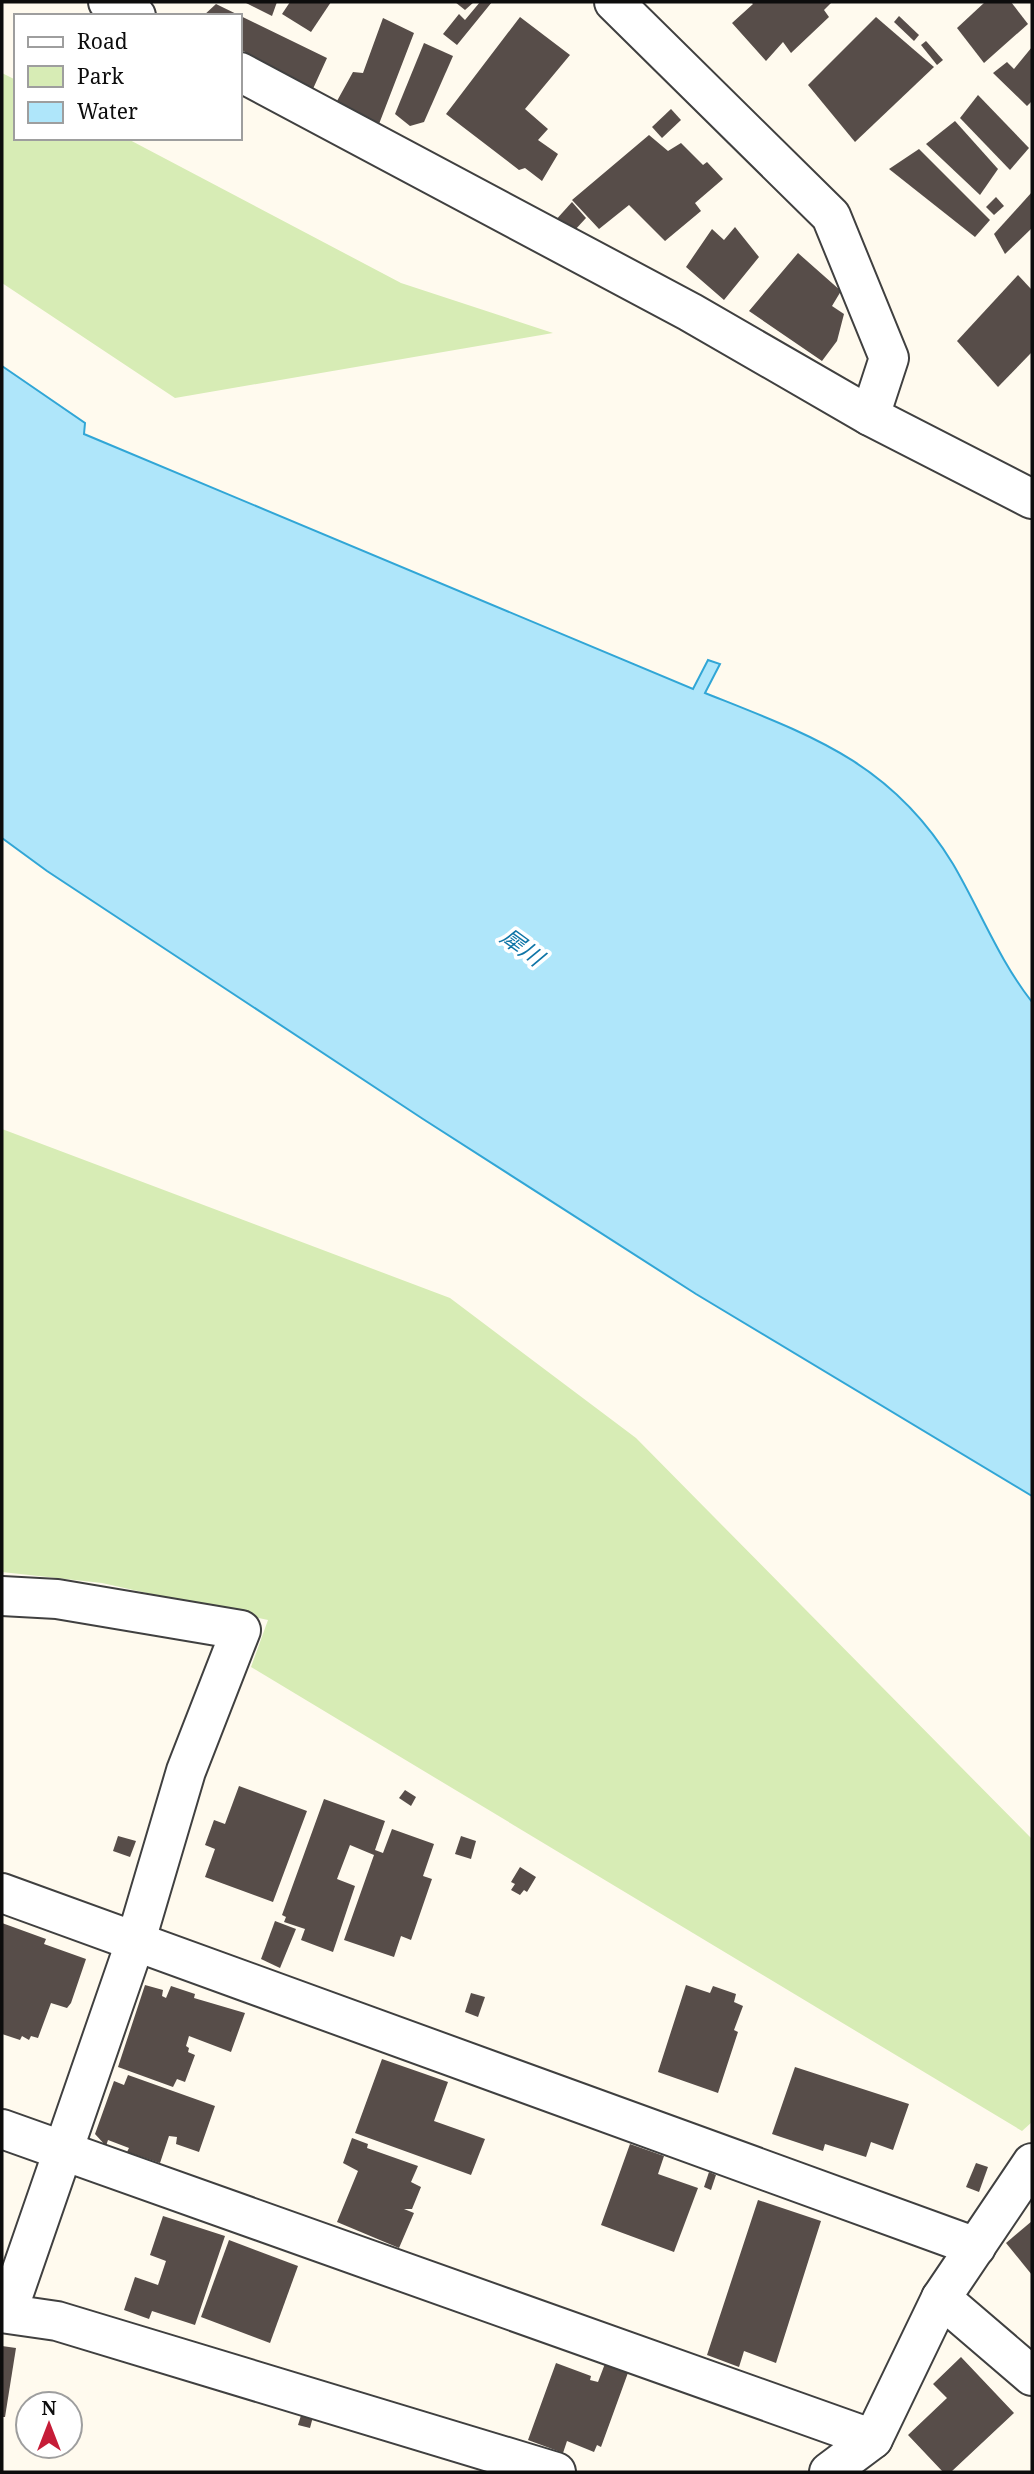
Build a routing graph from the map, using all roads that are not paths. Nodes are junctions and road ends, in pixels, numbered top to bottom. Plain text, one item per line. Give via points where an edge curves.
1 (108, 2) edge
2 (614, 2) edge
3 (132, 14) edge
4 (242, 73) edge
5 (870, 416) junction
6 (1032, 499) edge
7 (2, 1596) edge
8 (2, 1893) edge
9 (136, 1940) junction
10 (2, 2129) edge
11 (63, 2150) junction
12 (1032, 2163) edge
13 (976, 2247) junction
14 (941, 2298) junction
15 (4, 2313) edge
16 (1032, 2376) edge
17 (873, 2439) junction
18 (556, 2472) edge
19 (829, 2472) edge

1 - 3 street
2 - 5 street via 831,216 889,358
4 - 5 street via 690,312
5 - 6 street
7 - 9 street via 57,1599 241,1630 186,1771
8 - 9 street
9 - 11 street
9 - 13 street
10 - 11 street
11 - 15 street
11 - 17 street
12 - 13 street
13 - 14 street
14 - 16 street
14 - 17 street
15 - 18 street via 57,2320
17 - 19 street

